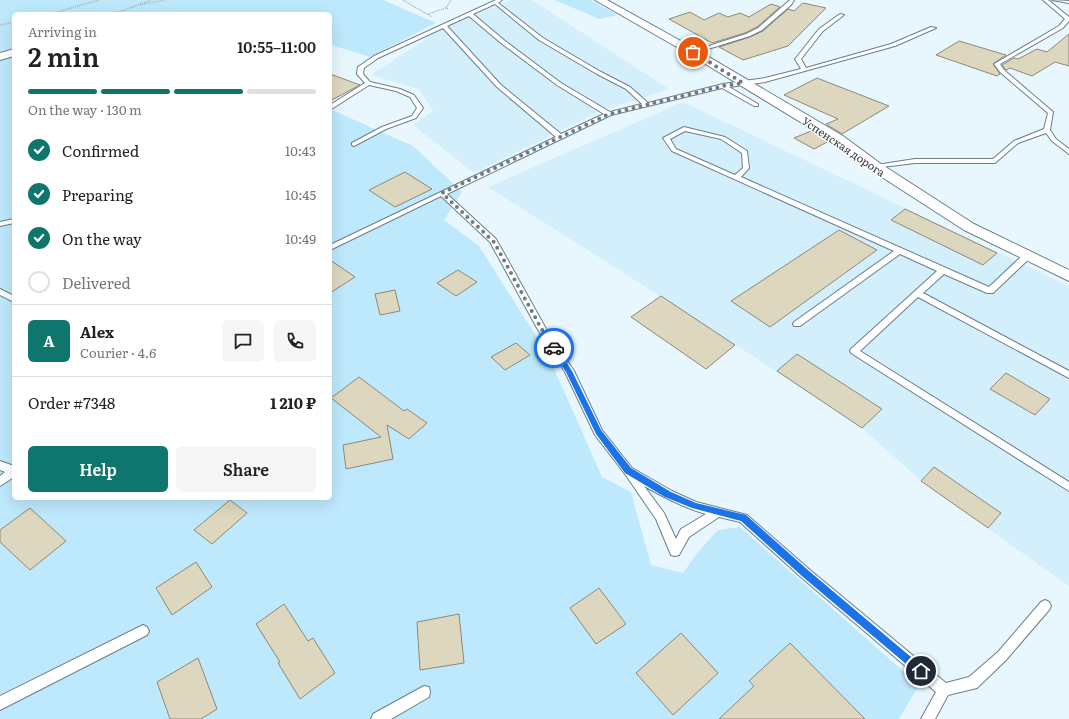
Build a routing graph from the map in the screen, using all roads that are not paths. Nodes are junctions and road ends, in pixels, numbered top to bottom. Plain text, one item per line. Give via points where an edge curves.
1 (600, 0) edge
2 (792, 0) edge
3 (1045, 0) edge
4 (1054, 0) edge
5 (498, 1) edge
6 (1069, 2) edge
7 (470, 14) junction
8 (842, 16) dead end
9 (444, 26) junction
10 (932, 28) dead end
11 (693, 52) junction
12 (804, 70) junction
13 (743, 83) junction
14 (368, 84) junction
15 (723, 86) junction
16 (646, 104) junction
17 (756, 105) dead end
18 (332, 107) edge
19 (609, 114) junction
20 (1047, 130) junction
21 (560, 138) junction
22 (354, 144) dead end
23 (1069, 152) edge
24 (876, 167) junction
25 (736, 178) junction
26 (442, 193) junction
27 (12, 222) edge
28 (0, 224) edge
29 (332, 247) edge
30 (900, 250) junction
31 (1027, 256) junction
32 (943, 270) junction
33 (1069, 276) edge
34 (0, 292) edge
35 (917, 294) junction
36 (12, 298) edge
37 (797, 324) dead end
38 (1069, 374) edge
39 (0, 465) edge
40 (12, 470) edge
41 (628, 471) junction
42 (12, 473) edge
43 (0, 482) edge
44 (1069, 487) edge
45 (718, 512) junction
46 (1045, 606) dead end
47 (143, 632) dead end
48 (944, 690) junction
49 (424, 692) dead end
50 (0, 703) edge
51 (378, 719) edge
52 (928, 719) edge

1 - 11 street, Успенская дорога
2 - 11 lane via 760,29
3 - 20 lane via 1068,19 1061,26 997,64 1051,113
4 - 6 lane
5 - 7 lane
5 - 16 lane via 541,39 628,88
7 - 9 lane
7 - 19 lane via 559,84
8 - 12 lane via 820,30 798,59
9 - 14 lane via 376,57 361,67 360,74
9 - 21 lane via 500,86
10 - 12 lane via 893,45
11 - 13 street, Успенская дорога
12 - 13 lane
13 - 15 lane
13 - 24 street, Успенская дорога via 838,140
14 - 18 lane
14 - 22 lane via 398,90 412,96 420,108 414,117 384,128
15 - 16 lane
15 - 17 lane
16 - 19 lane
19 - 21 lane
20 - 23 lane via 1054,140
20 - 24 lane via 1016,142 994,161 915,161
21 - 26 lane
24 - 31 street, Успенская дорога via 969,227
25 - 25 lane via 674,150 666,138 684,129 723,138 745,152 746,168
25 - 30 lane
26 - 29 lane
26 - 41 lane via 494,242 541,328 569,371 598,432
27 - 28 lane
30 - 32 lane
30 - 37 lane
31 - 32 lane via 990,291
31 - 33 street, Успенская дорога
32 - 35 lane
34 - 36 lane
35 - 38 lane
35 - 44 lane via 854,351
39 - 40 lane
41 - 45 lane via 694,506
41 - 45 lane via 660,516 675,551 685,533
42 - 43 lane
45 - 48 lane via 743,518
46 - 48 lane via 1002,656 972,683
47 - 50 lane
48 - 52 lane
49 - 51 lane

